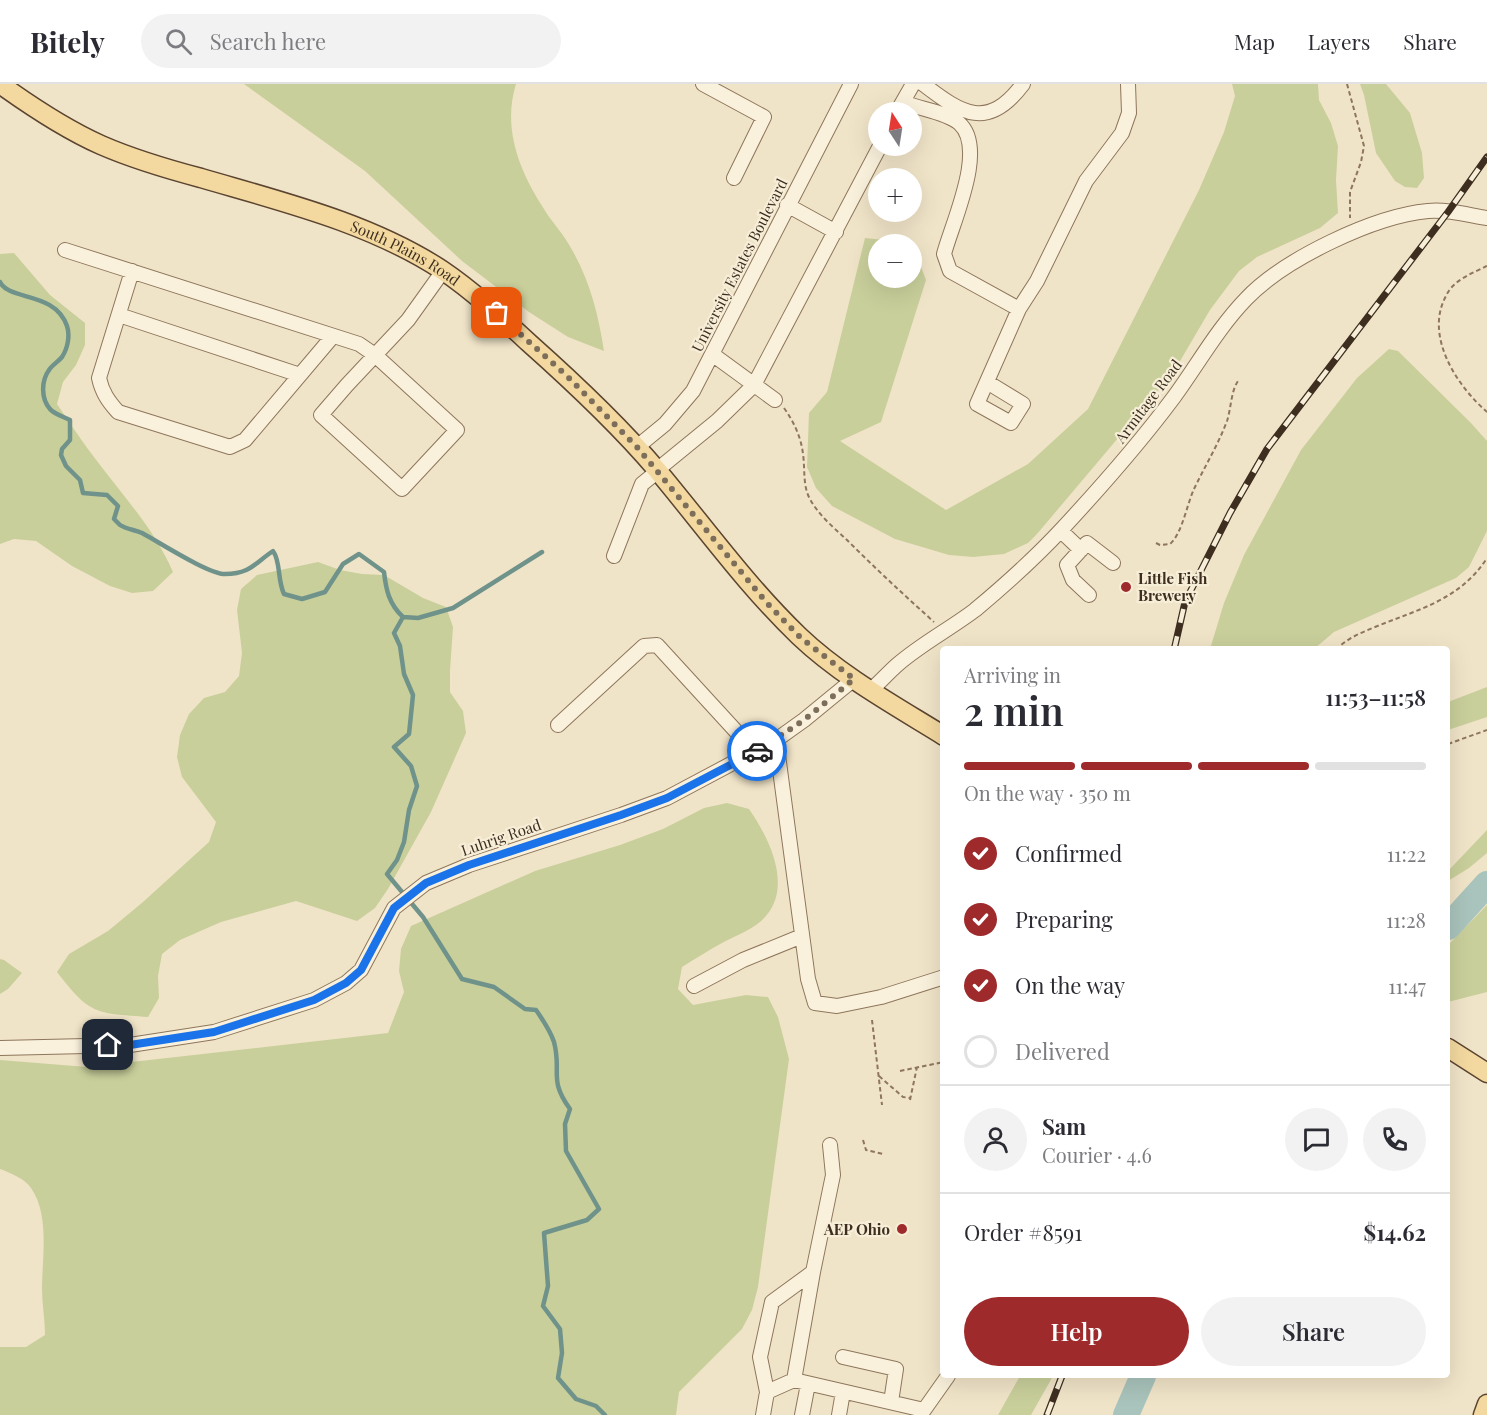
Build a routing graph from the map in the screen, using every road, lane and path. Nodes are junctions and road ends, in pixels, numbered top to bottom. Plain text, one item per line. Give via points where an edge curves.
1 (0, 84) edge
2 (703, 84) edge
3 (850, 84) edge
4 (1023, 84) edge
5 (1132, 84) edge
6 (1347, 84) edge
7 (913, 85) edge
8 (903, 102) edge
9 (922, 113) edge
10 (875, 156) edge
11 (734, 178) dead end
12 (787, 205) junction
13 (1487, 218) edge
14 (836, 232) junction
15 (1352, 233) junction
16 (65, 250) dead end
17 (1487, 266) edge
18 (132, 271) junction
19 (443, 271) junction
20 (1019, 309) junction
21 (119, 315) junction
22 (333, 336) junction
23 (712, 354) junction
24 (375, 356) junction
25 (300, 375) junction
26 (1238, 381) dead end
27 (987, 382) dead end
28 (754, 385) junction
29 (775, 400) joint
30 (1487, 412) edge
31 (637, 447) junction
32 (658, 471) junction
33 (1061, 531) junction
34 (1156, 543) dead end
35 (1081, 550) junction
36 (614, 556) dead end
37 (1487, 558) edge
38 (1113, 563) dead end
39 (1089, 595) dead end
40 (944, 631) junction
41 (1341, 646) edge
42 (854, 679) junction
43 (871, 690) junction
44 (558, 725) dead end
45 (1487, 730) edge
46 (940, 733) edge
47 (776, 740) junction
48 (1450, 743) edge
49 (755, 752) junction
50 (802, 936) junction
51 (940, 978) edge
52 (694, 986) dead end
53 (872, 1020) dead end
54 (0, 1047) edge
55 (1450, 1049) edge
56 (940, 1063) edge
57 (917, 1067) junction
58 (900, 1071) dead end
59 (1487, 1073) edge
60 (879, 1076) junction
61 (882, 1105) dead end
62 (863, 1140) dead end
63 (830, 1145) dead end
64 (883, 1154) dead end
65 (813, 1272) junction
66 (843, 1357) dead end
67 (947, 1378) edge
68 (794, 1380) junction
69 (808, 1384) junction
70 (767, 1392) junction
71 (843, 1392) junction
72 (891, 1402) junction
73 (1487, 1404) edge
74 (923, 1412) edge
75 (763, 1415) edge
76 (802, 1415) edge
77 (839, 1415) edge
78 (1483, 1415) edge

1 - 19 main road, South Plains Road via 45,116 99,145 336,219 393,243
2 - 11 street via 764,117
3 - 12 street, University Estates Boulevard
4 - 7 street via 1006,105 977,114
5 - 20 street via 1122,133 1086,181
6 - 15 path via 1364,146 1350,192
7 - 8 street
9 - 20 street via 958,122 968,137 967,178 944,254 946,266
10 - 14 street
12 - 14 street
12 - 23 street, University Estates Boulevard
13 - 15 street, Armitage Road via 1427,211
14 - 28 street
15 - 33 street, Armitage Road via 1283,270 1248,297 1141,440
16 - 18 street
17 - 30 path via 1452,287 1439,320 1454,374
18 - 21 street
18 - 22 street
19 - 24 street via 408,320
19 - 31 main road, South Plains Road via 558,368
20 - 27 street
21 - 25 street
21 - 25 street via 99,378 107,400 118,412 230,447 245,440
22 - 24 street via 359,344
22 - 25 street
23 - 28 street
23 - 31 street, University Estates Boulevard via 686,400
24 - 24 street via 321,415 402,489 457,430
26 - 34 path via 1221,438 1195,486 1176,537 1170,544
28 - 29 street
28 - 32 street
29 - 40 path via 793,422 803,454 809,497 820,513
31 - 32 main road, South Plains Road
32 - 36 street via 642,484
32 - 42 main road, South Plains Road via 767,603 801,638
33 - 35 street
33 - 40 street, Armitage Road via 975,610
35 - 38 street via 1087,543
35 - 39 street via 1067,565 1073,580
37 - 41 path via 1459,590 1354,635
40 - 43 street, Armitage Road via 898,664
42 - 43 main road, South Plains Road
42 - 47 street, Luhrig Road
43 - 46 main road, South Plains Road
44 - 49 street via 644,646 657,645
45 - 48 path
47 - 49 street, Luhrig Road
47 - 50 street
49 - 54 street, Luhrig Road via 667,798 426,883 394,908 361,970 314,1000 214,1032 130,1045
50 - 51 street via 815,1003 837,1006 869,1000
50 - 52 street via 743,960
53 - 60 path
55 - 59 main road
56 - 57 path
57 - 58 path
57 - 60 path via 910,1099
60 - 61 path
62 - 64 path via 866,1150
63 - 65 street via 834,1175
65 - 68 street
65 - 70 street via 772,1302 759,1357
66 - 72 street via 896,1369
67 - 74 street
68 - 69 street
68 - 70 street
69 - 71 street
69 - 76 street
70 - 75 street
71 - 72 street
71 - 77 street
72 - 74 street
73 - 78 main road

